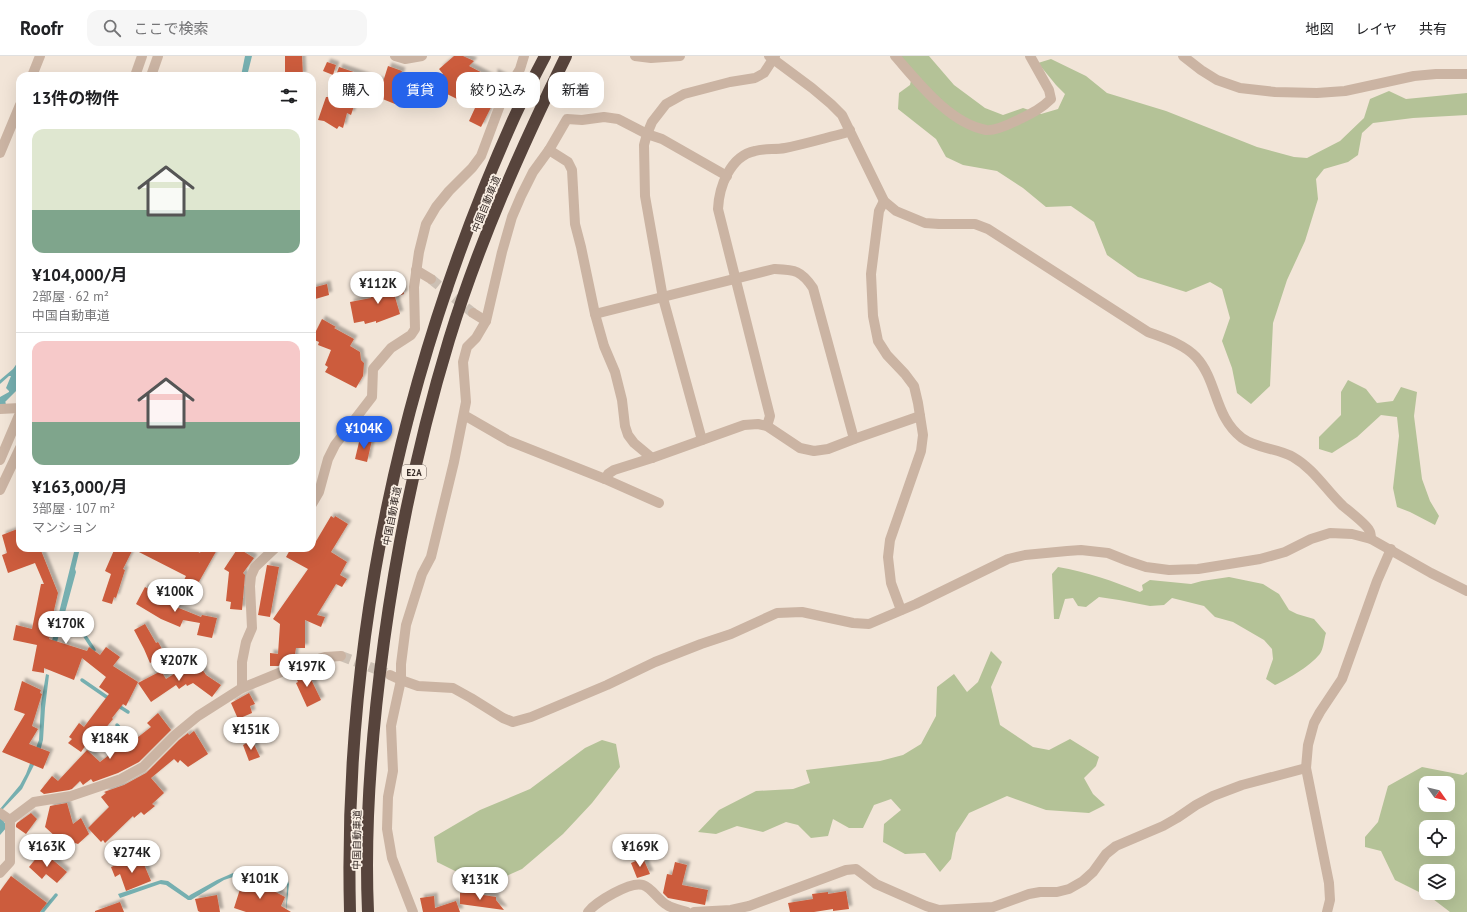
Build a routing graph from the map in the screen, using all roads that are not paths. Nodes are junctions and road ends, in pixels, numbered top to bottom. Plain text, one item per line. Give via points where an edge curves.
1 (40, 56) edge
2 (142, 56) edge
3 (158, 56) edge
4 (395, 56) edge
5 (422, 56) edge
6 (524, 56) edge
7 (545, 56) edge
8 (566, 56) edge
9 (635, 56) edge
10 (680, 56) edge
11 (895, 56) edge
12 (1030, 56) edge
13 (1183, 56) edge
14 (772, 57) edge
15 (34, 72) edge
16 (136, 72) edge
17 (152, 72) edge
18 (1467, 74) edge
19 (16, 115) edge
20 (850, 130) junction
21 (647, 134) junction
22 (549, 150) junction
23 (0, 153) edge
24 (727, 176) junction
25 (884, 201) junction
26 (416, 270) junction
27 (431, 279) tunnel mouth
28 (736, 279) junction
29 (663, 298) junction
30 (473, 313) tunnel mouth
31 (595, 314) junction
32 (486, 321) junction
33 (16, 408) edge
34 (0, 409) edge
35 (464, 415) junction
36 (920, 416) junction
37 (16, 422) edge
38 (767, 426) junction
39 (854, 439) junction
40 (702, 440) junction
41 (16, 456) edge
42 (652, 458) junction
43 (0, 460) edge
44 (605, 479) junction
45 (0, 490) edge
46 (316, 497) edge
47 (659, 503) dead end
48 (1372, 539) junction
49 (1391, 549) junction
50 (271, 552) edge
51 (1467, 591) edge
52 (901, 610) junction
53 (341, 656) tunnel mouth
54 (390, 675) tunnel mouth
55 (401, 680) junction
56 (242, 688) junction
57 (1306, 768) junction
58 (0, 813) edge
59 (10, 820) junction
60 (0, 873) edge
61 (350, 912) edge
62 (368, 912) edge
63 (414, 912) edge
64 (588, 912) edge
65 (687, 912) edge
66 (694, 912) edge
67 (1327, 912) edge

1 - 15 street
2 - 16 street
3 - 17 street
4 - 5 street via 405,59
6 - 26 street via 520,69 503,97 480,156 436,206 426,224
7 - 61 highway, 中国自動車道 / E2A via 508,132 456,260 430,340 394,475 368,608 360,678 351,815
8 - 62 highway, 中国自動車道 / E2A via 503,193 476,264 449,339 412,481 398,548 378,684 368,822
9 - 10 street
11 - 12 street via 936,100 956,117 987,130 1008,126 1043,107 1051,99 1049,90
13 - 18 street via 1217,80 1240,88 1275,92 1345,91 1414,76
14 - 20 street via 831,104 842,115
14 - 21 street via 764,72 755,78 684,94 666,104 652,122
19 - 23 street
20 - 24 street via 785,148 753,151 735,163
20 - 25 street
21 - 22 street via 618,119 567,119
21 - 24 street
21 - 29 street via 644,145 645,196
22 - 31 street via 568,162 572,170 575,224
22 - 32 street via 533,172 512,217
24 - 28 street via 719,195 718,209
25 - 36 street via 880,212 871,274 873,316 878,341 914,386
25 - 48 street via 896,211 925,222 974,224 988,230 1148,332 1168,340 1196,357 1206,373 1221,412 1229,425 1243,438 1261,447 1292,456 1308,467 1341,504 1369,530
26 - 27 street
26 - 46 street via 415,329 412,335 391,348 373,369 372,397 335,445
28 - 29 street
28 - 38 street via 770,416
28 - 39 street via 774,269 792,270 805,277 813,288
29 - 31 street
29 - 40 street
30 - 32 street
31 - 42 street via 615,372 628,435
32 - 35 street via 468,348 463,362 466,402
33 - 34 street
35 - 44 street via 509,441
35 - 55 street via 431,557 422,574 406,625
36 - 39 street
36 - 52 street via 924,435 921,451 890,540 888,557 891,583
37 - 43 street
38 - 39 street via 800,448 814,451 828,449
38 - 40 street via 744,425
40 - 42 street
41 - 45 street
42 - 44 street via 614,470
44 - 47 street
48 - 49 street
48 - 52 street via 1352,534 1330,533 1260,560 1198,569 1169,570 1146,567 1108,553 1087,550 1025,555 1008,559
49 - 51 street
49 - 57 street via 1342,679 1314,723 1308,745
50 - 56 street via 255,567 251,576 252,628 242,662
52 - 55 street via 869,624 802,612 777,614 655,662 531,717 513,722 453,688 418,686
53 - 56 street via 325,656
54 - 55 street
55 - 63 street via 391,726 393,771 388,797 387,829 392,858
56 - 59 street via 174,734 143,767 121,779 71,796 34,802
57 - 66 street via 1242,785 1213,796 1163,826 1116,846 1083,882 1057,892 1029,894 993,907 939,910 876,884 856,869 846,870 749,906 731,910
57 - 67 street via 1329,883 1330,900
58 - 59 street
59 - 60 street via 10,862
64 - 65 street via 600,900 634,885 643,885 667,906

